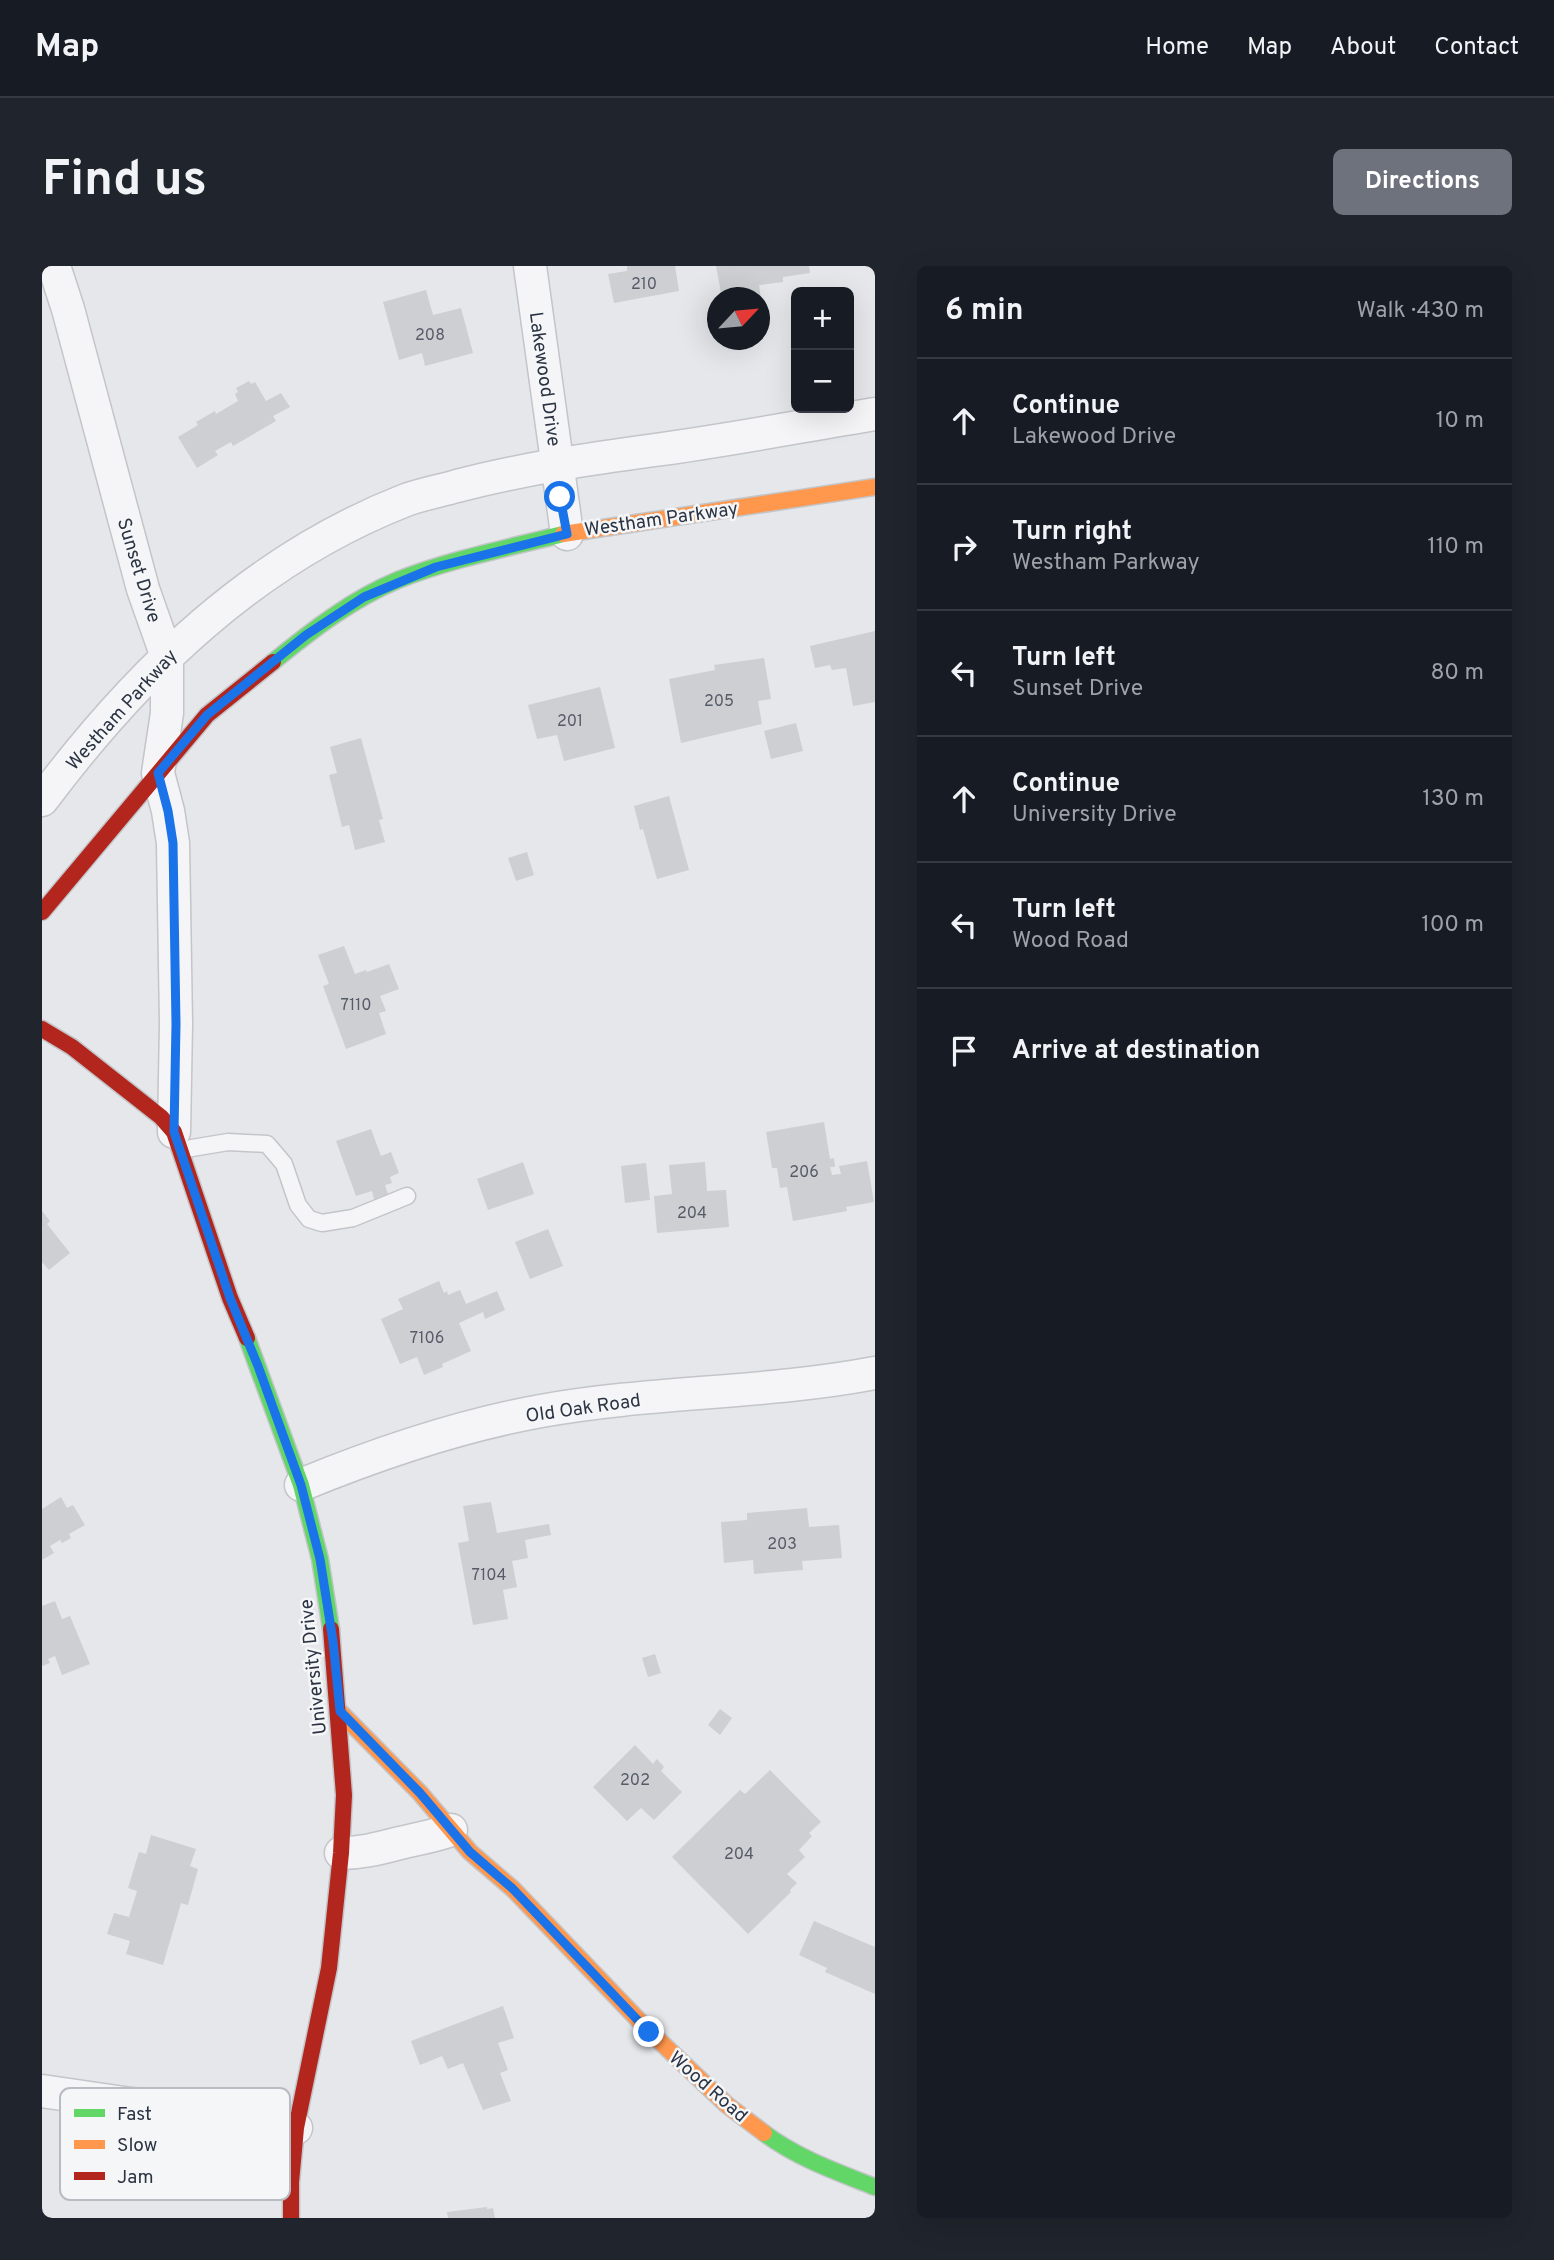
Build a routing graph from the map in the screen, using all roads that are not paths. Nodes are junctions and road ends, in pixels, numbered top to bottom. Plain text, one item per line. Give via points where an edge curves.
1 (54, 266) edge
2 (530, 266) edge
3 (875, 414) edge
4 (558, 465) junction
5 (875, 488) edge
6 (567, 534) junction
7 (167, 657) junction
8 (158, 773) junction
9 (42, 800) edge
10 (42, 912) edge
11 (42, 1029) edge
12 (177, 1141) junction
13 (407, 1196) dead end
14 (875, 1373) edge
15 (301, 1485) junction
16 (340, 1711) junction
17 (451, 1830) junction
18 (341, 1853) junction
19 (42, 2091) edge
20 (60, 2094) edge
21 (290, 2126) edge
22 (296, 2128) junction
23 (875, 2187) edge
24 (291, 2218) edge

1 - 7 street, Sunset Drive via 143,589
2 - 4 street, Lakewood Drive
3 - 4 street, Westham Parkway
4 - 6 street, Lakewood Drive
4 - 7 street, Westham Parkway via 407,500 336,532 273,568
5 - 6 street, Westham Parkway
6 - 8 street, Westham Parkway via 436,567 364,597 306,635 207,715
7 - 8 street, Sunset Drive via 167,713
7 - 9 street, Westham Parkway
8 - 10 street, Westham Parkway
8 - 12 street, Sunset Drive via 173,843
11 - 12 street, University Drive via 161,1117
12 - 13 lane via 267,1144 284,1164 298,1205 309,1219 322,1223 353,1218
12 - 15 street, University Drive
14 - 15 street, Old Oak Road via 541,1411 450,1432
15 - 16 street, University Drive via 320,1559
16 - 17 street, Wood Road
16 - 18 street, University Drive
17 - 18 street via 383,1849
17 - 23 street, Wood Road via 727,2105 776,2141
18 - 22 street, University Drive via 329,1968
19 - 20 street
21 - 22 street
22 - 24 street, University Drive

